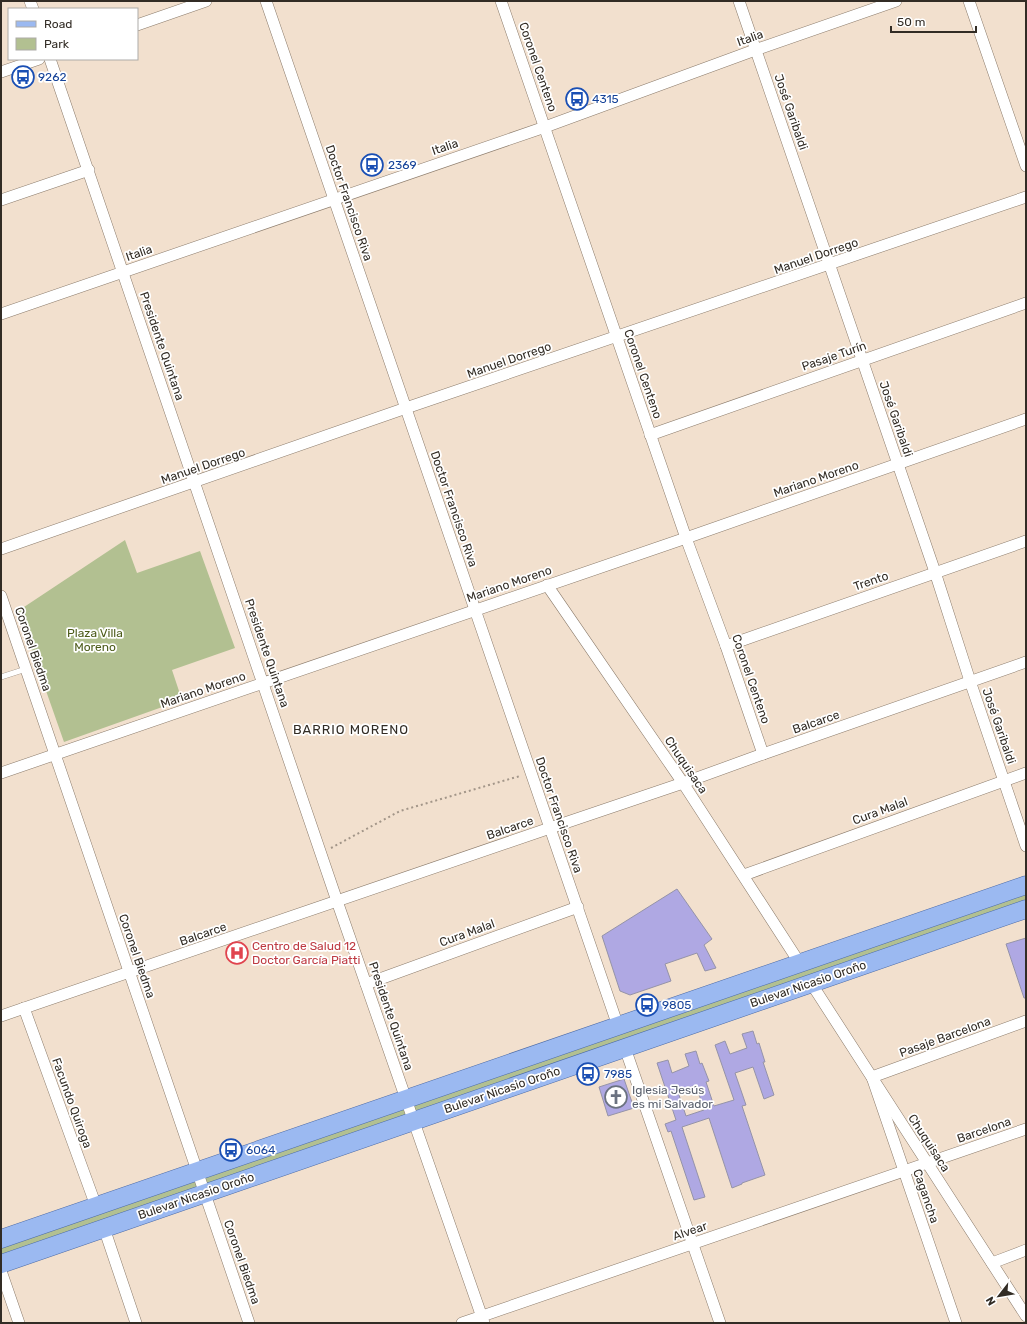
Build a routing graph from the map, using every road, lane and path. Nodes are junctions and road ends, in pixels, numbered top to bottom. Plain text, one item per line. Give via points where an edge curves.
1 (206, 1) edge
2 (266, 1) edge
3 (501, 1) edge
4 (739, 1) edge
5 (896, 1) edge
6 (969, 1) edge
7 (138, 25) edge
8 (755, 50) junction
9 (36, 60) edge
10 (50, 60) edge
11 (1, 72) edge
12 (545, 127) junction
13 (1026, 166) edge
14 (89, 170) junction
15 (1026, 197) edge
16 (334, 198) junction
17 (1, 200) edge
18 (830, 265) junction
19 (123, 272) junction
20 (1026, 303) edge
21 (1, 314) edge
22 (617, 337) junction
23 (862, 360) junction
24 (406, 408) junction
25 (1026, 419) edge
26 (650, 435) junction
27 (898, 464) junction
28 (195, 482) junction
29 (686, 538) junction
30 (1026, 540) edge
31 (1, 549) edge
32 (935, 572) junction
33 (547, 585) junction
34 (1, 596) edge
35 (475, 610) junction
36 (726, 646) junction
37 (1026, 662) edge
38 (26, 669) junction
39 (1, 677) edge
40 (970, 681) junction
41 (263, 683) junction
42 (55, 754) junction
43 (763, 754) junction
44 (1, 773) edge
45 (531, 773) junction
46 (1026, 773) edge
47 (1004, 780) junction
48 (684, 783) junction
49 (550, 828) junction
50 (1026, 846) edge
51 (321, 853) junction
52 (744, 875) junction
53 (1026, 884) edge
54 (337, 901) junction
55 (578, 907) junction
56 (1026, 909) edge
57 (799, 962) junction
58 (129, 973) junction
59 (366, 984) junction
60 (811, 984) junction
61 (24, 1008) junction
62 (1, 1016) edge
63 (1026, 1021) edge
64 (618, 1026) junction
65 (625, 1048) junction
66 (872, 1077) junction
67 (406, 1099) junction
68 (414, 1121) junction
69 (1026, 1129) edge
70 (927, 1164) junction
71 (197, 1171) junction
72 (904, 1171) junction
73 (205, 1193) junction
74 (96, 1206) junction
75 (104, 1228) junction
76 (1, 1239) edge
77 (693, 1244) junction
78 (1026, 1250) edge
79 (992, 1263) junction
80 (1, 1264) edge
81 (1, 1271) edge
82 (1026, 1316) edge
83 (483, 1320) edge
84 (19, 1323) edge
85 (136, 1323) edge
86 (250, 1323) edge
87 (462, 1323) edge
88 (720, 1323) edge
89 (956, 1323) edge

1 - 7 street
2 - 16 street, Doctor Francisco Riva
3 - 12 street, Coronel Centeno
4 - 8 street, José Garibaldi
5 - 8 street, Italia
6 - 13 street
8 - 12 street, Italia
8 - 18 street, José Garibaldi
9 - 11 street
10 - 14 street, Presidente Quintana
12 - 16 street, Italia
12 - 22 street, Coronel Centeno
14 - 17 street
14 - 19 street, Presidente Quintana
15 - 18 street, Manuel Dorrego
16 - 19 street, Italia
16 - 24 street, Doctor Francisco Riva
18 - 22 street, Manuel Dorrego
18 - 23 street, José Garibaldi
19 - 21 street, Italia
19 - 28 street, Presidente Quintana
20 - 23 street, Pasaje Turín
22 - 24 street, Manuel Dorrego
22 - 26 street, Coronel Centeno
23 - 26 street, Pasaje Turín
23 - 27 street, José Garibaldi
24 - 28 street, Manuel Dorrego
24 - 35 street, Doctor Francisco Riva
25 - 27 street, Mariano Moreno
26 - 29 street, Coronel Centeno
27 - 29 street, Mariano Moreno
27 - 32 street, José Garibaldi
28 - 31 street, Manuel Dorrego
28 - 41 street, Presidente Quintana
29 - 33 street, Mariano Moreno
29 - 36 street, Coronel Centeno
30 - 32 street, Trento
32 - 36 street, Trento
32 - 40 street, José Garibaldi
33 - 35 street, Mariano Moreno
33 - 48 street, Chuquisaca
34 - 38 street, Coronel Biedma
35 - 41 street, Mariano Moreno
35 - 45 street, Doctor Francisco Riva
36 - 43 street, Coronel Centeno
37 - 40 street, Balcarce
38 - 39 lane
38 - 42 street, Coronel Biedma
40 - 43 street, Balcarce
40 - 47 street, José Garibaldi
41 - 42 street, Mariano Moreno
41 - 51 street, Presidente Quintana
42 - 44 street, Mariano Moreno
42 - 58 street, Coronel Biedma
43 - 48 street, Balcarce
45 - 49 street, Doctor Francisco Riva
45 - 51 path via 400,811
46 - 47 street, Cura Malal
47 - 50 street, José Garibaldi
47 - 52 street, Cura Malal
48 - 49 street, Balcarce
48 - 52 street, Chuquisaca
49 - 54 street, Balcarce
49 - 55 street, Doctor Francisco Riva
51 - 54 street, Presidente Quintana
52 - 57 street, Chuquisaca
53 - 57 main road, Bulevar Nicasio Oroño
54 - 58 street, Balcarce
54 - 59 street, Presidente Quintana
55 - 59 street, Cura Malal
55 - 64 street, Doctor Francisco Riva
56 - 60 main road, Bulevar Nicasio Oroño
57 - 64 main road, Bulevar Nicasio Oroño
58 - 61 street, Balcarce
58 - 71 street, Coronel Biedma
59 - 67 street, Presidente Quintana
60 - 65 main road, Bulevar Nicasio Oroño
60 - 66 street, Chuquisaca
61 - 62 street, Balcarce
61 - 74 street, Facundo Quiroga
63 - 66 street, Pasaje Barcelona
64 - 67 main road, Bulevar Nicasio Oroño
65 - 68 main road, Bulevar Nicasio Oroño
65 - 77 street
66 - 70 street, Chuquisaca
66 - 72 street, Cagancha
67 - 68 street, Presidente Quintana
67 - 71 main road, Bulevar Nicasio Oroño
68 - 73 main road, Bulevar Nicasio Oroño
68 - 83 street, Presidente Quintana
69 - 70 street, Barcelona
70 - 72 street, Alvear
70 - 79 street, Chuquisaca
71 - 73 street, Coronel Biedma
71 - 74 main road, Bulevar Nicasio Oroño
72 - 77 street, Alvear
72 - 89 street, Cagancha
73 - 75 main road, Bulevar Nicasio Oroño
73 - 86 street, Coronel Biedma
74 - 76 main road, Bulevar Nicasio Oroño
75 - 80 main road, Bulevar Nicasio Oroño
75 - 85 street
77 - 83 street, Alvear
77 - 88 street
78 - 79 street
79 - 82 street, Chuquisaca
81 - 84 street
83 - 87 street, Alvear

